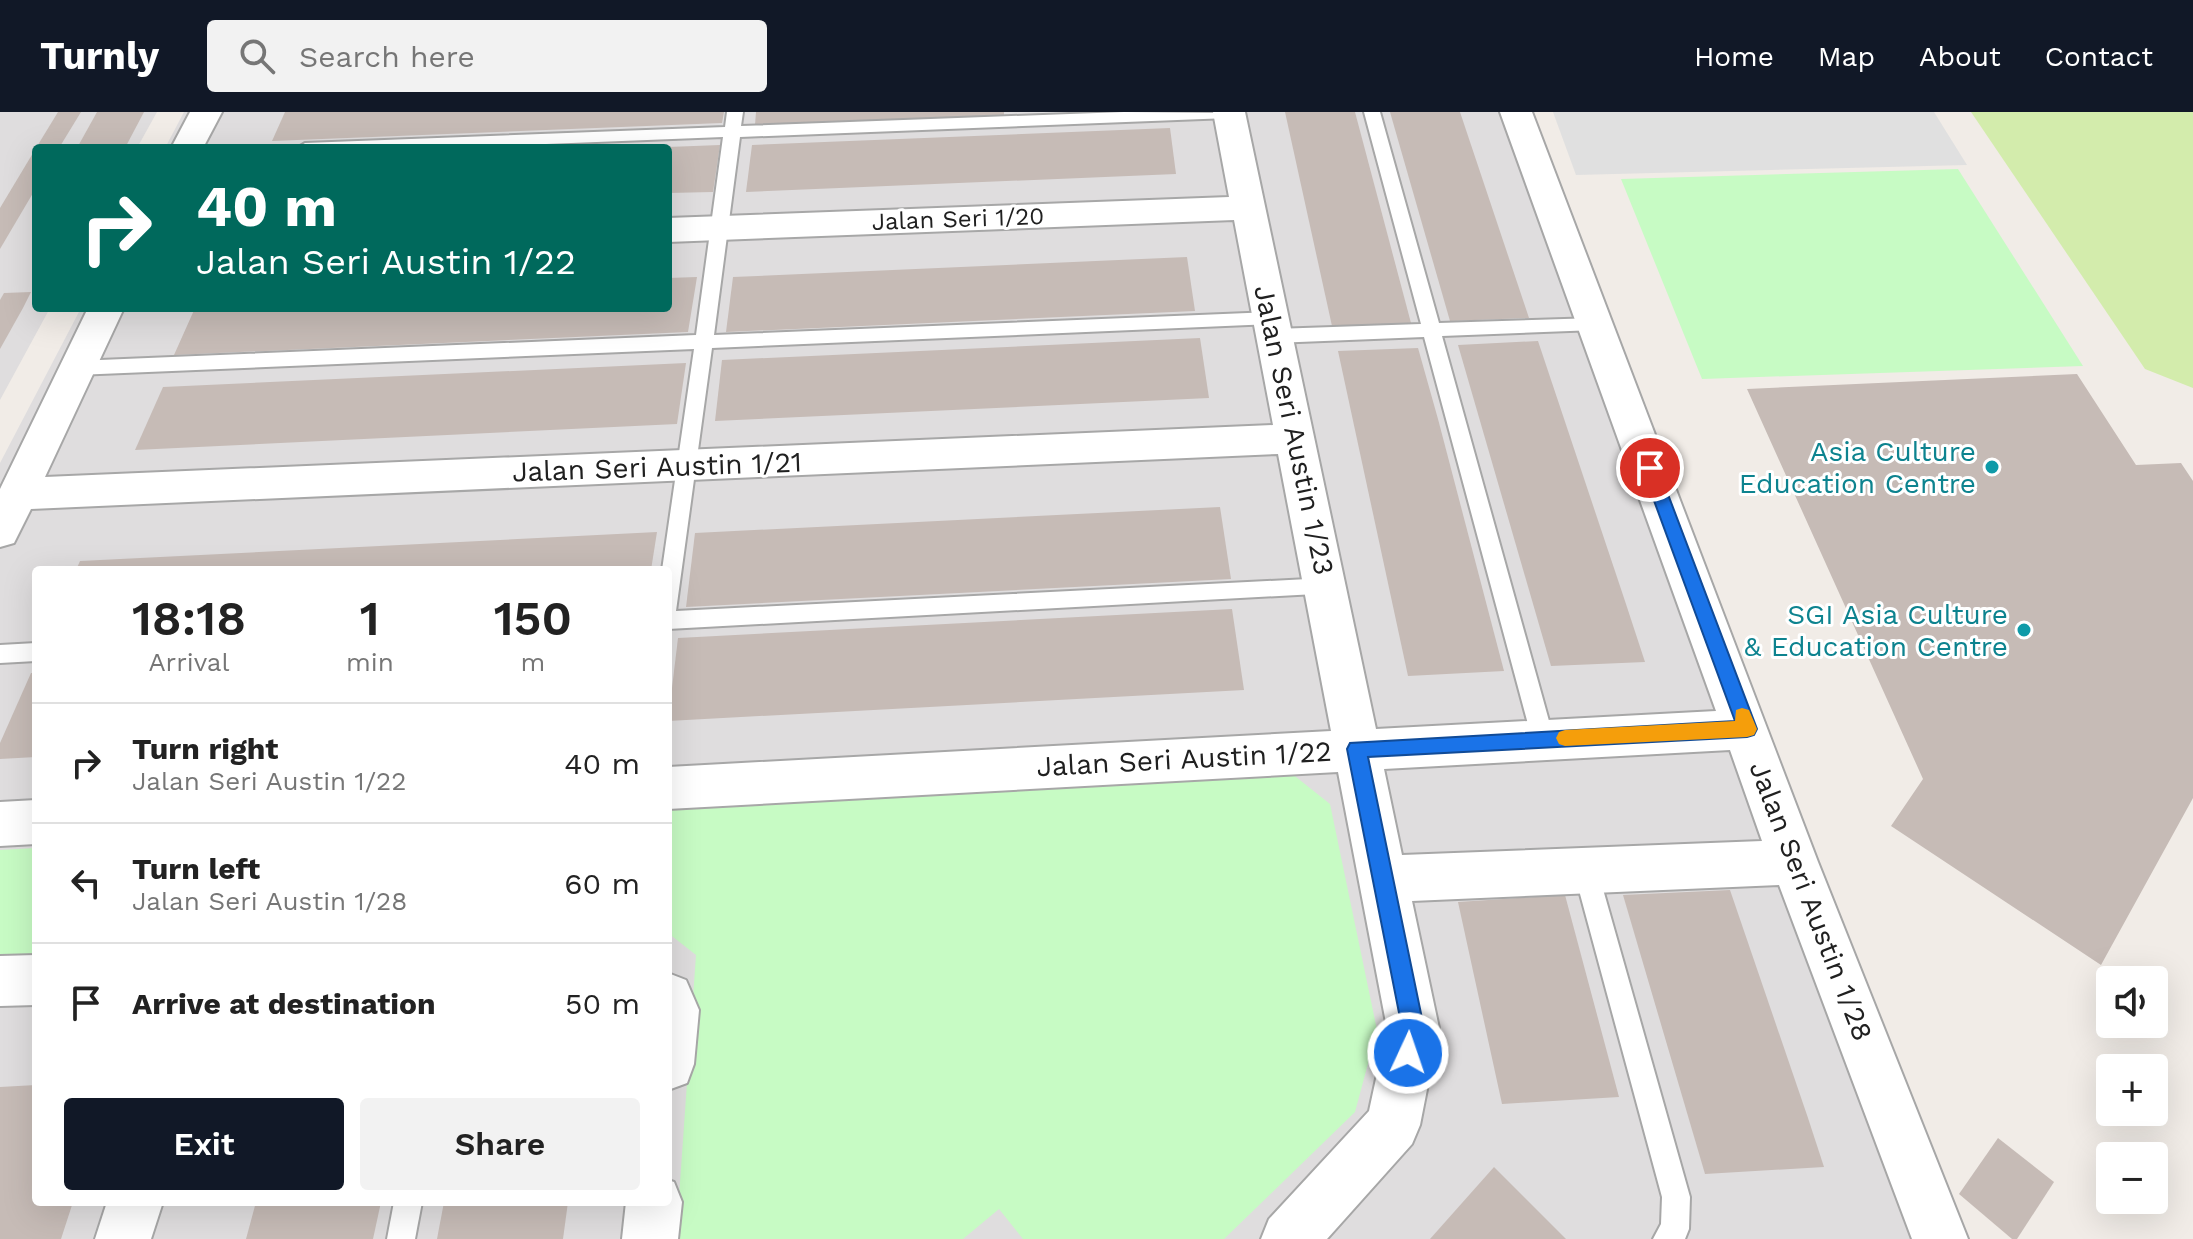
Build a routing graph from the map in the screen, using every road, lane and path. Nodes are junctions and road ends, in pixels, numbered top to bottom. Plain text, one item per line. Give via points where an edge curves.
1 (206, 112) edge
2 (735, 112) edge
3 (1229, 112) edge
4 (1372, 112) edge
5 (1516, 112) edge
6 (733, 132) junction
7 (189, 144) edge
8 (412, 144) edge
9 (1248, 208) junction
10 (719, 228) junction
11 (672, 230) edge
12 (104, 312) edge
13 (1596, 324) junction
14 (1273, 327) junction
15 (1432, 331) junction
16 (703, 342) junction
17 (76, 368) junction
18 (1295, 439) junction
19 (686, 466) junction
20 (18, 494) junction
21 (0, 531) edge
22 (672, 575) edge
23 (1327, 587) junction
24 (672, 620) edge
25 (32, 652) edge
26 (0, 654) edge
27 (1747, 729) junction
28 (1543, 739) junction
29 (1357, 749) junction
30 (672, 788) edge
31 (32, 822) edge
32 (0, 824) edge
33 (1794, 862) junction
34 (1585, 868) junction
35 (1382, 879) junction
36 (32, 980) edge
37 (0, 981) edge
38 (134, 1206) edge
39 (407, 1206) edge
40 (654, 1206) edge
41 (123, 1239) edge
42 (401, 1239) edge
43 (650, 1239) edge
44 (1289, 1239) edge
45 (1667, 1239) edge
46 (1940, 1239) edge

1 - 7 street
2 - 6 lane
3 - 6 lane
3 - 9 street, Jalan Seri Austin 1/23
4 - 15 lane
5 - 13 street, Jalan Seri Austin 1/28
6 - 8 lane
6 - 10 lane
9 - 10 street, Jalan Seri 1/20
9 - 14 street, Jalan Seri Austin 1/23
10 - 11 street, Jalan Seri 1/20
10 - 16 lane
12 - 17 street
13 - 15 lane
13 - 27 street, Jalan Seri Austin 1/28
14 - 15 lane
14 - 16 lane
14 - 18 street, Jalan Seri Austin 1/23
15 - 28 lane
16 - 17 lane
16 - 19 lane
17 - 20 street
18 - 19 street, Jalan Seri Austin 1/21
18 - 23 street, Jalan Seri Austin 1/23
19 - 20 street, Jalan Seri Austin 1/21
19 - 22 lane
20 - 21 street
23 - 24 lane
23 - 29 street, Jalan Seri Austin 1/23
25 - 26 lane
27 - 28 street, Jalan Seri Austin 1/22
27 - 33 street, Jalan Seri Austin 1/28
28 - 29 street, Jalan Seri Austin 1/22
29 - 30 street, Jalan Seri Austin 1/22
29 - 35 street, Jalan Seri Austin 1/23
31 - 32 street
33 - 34 street
33 - 46 street, Jalan Seri Austin 1/28
34 - 35 street
34 - 45 lane via 1676,1197 1675,1229
35 - 44 street, Jalan Seri Austin 1/23 via 1413,1028 1393,1125
36 - 37 street
38 - 41 street
39 - 42 lane
40 - 43 street

